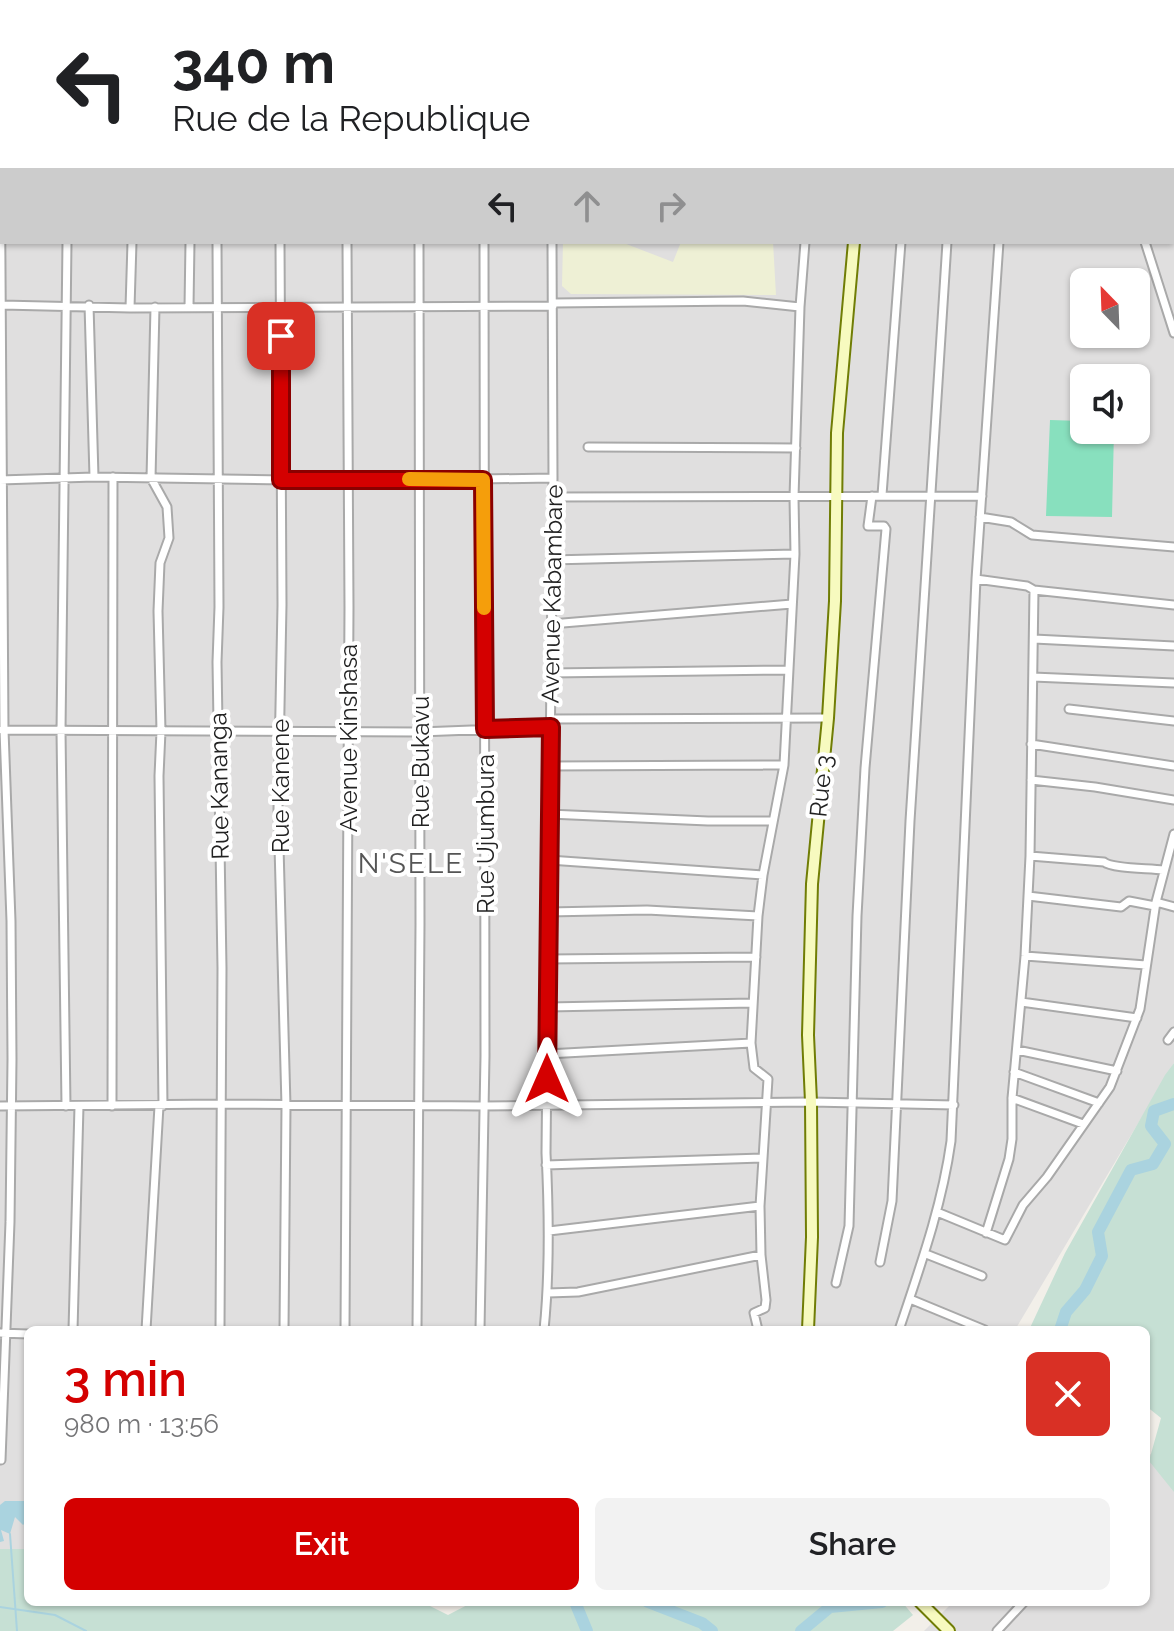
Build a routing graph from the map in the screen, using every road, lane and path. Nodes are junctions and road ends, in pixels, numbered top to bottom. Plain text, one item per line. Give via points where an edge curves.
1 (0, 118) edge
2 (0, 164) edge
3 (0, 222) edge
4 (0, 244) edge
5 (67, 244) edge
6 (132, 244) edge
7 (190, 244) edge
8 (217, 244) edge
9 (280, 244) edge
10 (347, 244) edge
11 (419, 244) edge
12 (484, 244) edge
13 (552, 244) edge
14 (805, 244) edge
15 (854, 244) edge
16 (901, 244) edge
17 (947, 244) edge
18 (999, 244) edge
19 (1146, 244) edge
20 (1, 284) edge
21 (1164, 302) junction
22 (553, 304) junction
23 (2, 305) edge
24 (66, 305) junction
25 (89, 305) junction
26 (485, 306) junction
27 (1174, 306) edge
28 (155, 307) junction
29 (189, 307) junction
30 (217, 307) junction
31 (281, 307) junction
32 (420, 307) junction
33 (800, 307) junction
34 (130, 308) junction
35 (347, 308) junction
36 (1174, 333) edge
37 (1, 356) edge
38 (0, 417) edge
39 (588, 447) dead end
40 (796, 448) junction
41 (66, 477) junction
42 (94, 477) junction
43 (113, 477) junction
44 (151, 478) junction
45 (553, 478) junction
46 (218, 479) junction
47 (420, 479) junction
48 (1, 480) edge
49 (281, 480) junction
50 (483, 480) junction
51 (346, 481) junction
52 (882, 495) junction
53 (931, 495) junction
54 (836, 496) junction
55 (872, 496) junction
56 (982, 496) junction
57 (552, 497) junction
58 (794, 497) junction
59 (980, 517) junction
60 (1174, 547) edge
61 (795, 554) junction
62 (551, 560) junction
63 (976, 579) junction
64 (1034, 590) junction
65 (792, 604) junction
66 (1174, 605) edge
67 (551, 624) junction
68 (1034, 639) junction
69 (1174, 646) edge
70 (787, 670) junction
71 (550, 673) junction
72 (1033, 677) junction
73 (1174, 683) edge
74 (1069, 709) dead end
75 (828, 718) junction
76 (785, 719) junction
77 (1174, 721) edge
78 (551, 723) junction
79 (485, 729) junction
80 (2, 730) edge
81 (61, 731) junction
82 (111, 731) junction
83 (161, 731) junction
84 (219, 731) junction
85 (280, 731) junction
86 (348, 732) junction
87 (420, 732) junction
88 (1031, 744) junction
89 (784, 765) junction
90 (550, 766) junction
91 (1174, 766) edge
92 (1031, 780) junction
93 (1174, 800) edge
94 (549, 814) junction
95 (772, 821) junction
96 (1174, 834) edge
97 (1030, 856) junction
98 (1170, 858) edge
99 (549, 860) junction
100 (1163, 870) junction
101 (763, 875) junction
102 (1028, 896) junction
103 (1155, 904) junction
104 (1174, 907) edge
105 (548, 912) junction
106 (758, 916) junction
107 (1025, 956) junction
108 (756, 957) junction
109 (548, 959) junction
110 (1146, 965) junction
111 (1021, 1002) junction
112 (752, 1003) junction
113 (548, 1007) junction
114 (1137, 1018) junction
115 (1174, 1032) edge
116 (1168, 1040) dead end
117 (751, 1043) junction
118 (1017, 1050) junction
119 (547, 1054) junction
120 (1117, 1071) junction
121 (1014, 1072) junction
122 (1012, 1098) junction
123 (811, 1102) junction
124 (768, 1103) junction
125 (851, 1103) junction
126 (897, 1103) junction
127 (1099, 1103) junction
128 (222, 1104) junction
129 (547, 1104) junction
130 (346, 1105) junction
131 (418, 1105) junction
132 (954, 1105) junction
133 (0, 1106) edge
134 (66, 1106) junction
135 (79, 1106) junction
136 (112, 1106) junction
137 (161, 1106) junction
138 (286, 1106) junction
139 (484, 1106) junction
140 (12, 1107) junction
141 (1083, 1124) junction
142 (762, 1158) junction
143 (546, 1165) junction
144 (760, 1206) junction
145 (937, 1212) junction
146 (549, 1231) junction
147 (986, 1233) junction
148 (926, 1254) junction
149 (761, 1255) junction
150 (880, 1262) dead end
151 (982, 1276) dead end
152 (836, 1283) dead end
153 (548, 1293) junction
154 (910, 1299) junction
155 (73, 1326) edge
156 (146, 1326) edge
157 (220, 1326) edge
158 (284, 1326) edge
159 (345, 1326) edge
160 (417, 1326) edge
161 (480, 1326) edge
162 (544, 1326) edge
163 (757, 1326) edge
164 (808, 1326) edge
165 (900, 1326) edge
166 (975, 1326) edge
167 (3, 1333) edge
168 (24, 1334) edge
169 (1, 1460) edge
170 (924, 1606) edge
171 (1020, 1606) edge
172 (949, 1631) edge
173 (997, 1631) edge

1 - 2 street
2 - 3 street
4 - 20 street
5 - 24 street
6 - 34 street
7 - 29 street
8 - 30 street, Rue Kananga
9 - 31 street, Rue Kanene
10 - 35 street, Avenue Kinshasa
11 - 32 street, Rue Bukavu
12 - 26 street, Rue Ujumbura
13 - 22 street, Avenue Kabambare
14 - 33 street
15 - 54 street, Rue 3
16 - 52 street
17 - 53 street
18 - 56 street
19 - 21 street
20 - 23 street
21 - 27 street
21 - 36 street
22 - 26 street
22 - 33 street via 743,301
22 - 45 street, Avenue Kabambare
23 - 24 street
23 - 37 street
24 - 25 street
24 - 41 street
25 - 34 street
25 - 42 street
26 - 32 street
26 - 50 street, Rue Ujumbura
28 - 29 street
28 - 34 street
28 - 44 street
29 - 30 street
30 - 31 street
30 - 46 street, Rue Kananga
31 - 35 street
31 - 49 street, Rue Kanene
32 - 35 street
32 - 47 street, Rue Bukavu
33 - 40 street
35 - 51 street, Avenue Kinshasa
37 - 38 street
38 - 48 street
39 - 40 street
40 - 58 street
41 - 42 street
41 - 48 street
41 - 81 street
42 - 43 street
43 - 44 street
43 - 82 street
44 - 46 street
44 - 83 street via 167,507 169,526 158,599
45 - 50 street
45 - 57 street, Avenue Kabambare
46 - 49 street
46 - 84 street, Rue Kananga
47 - 50 street
47 - 51 street
47 - 87 street, Rue Bukavu
48 - 80 street
49 - 51 street
49 - 85 street, Rue Kanene
50 - 79 street, Rue Ujumbura
51 - 86 street, Avenue Kinshasa
52 - 53 street
52 - 55 street
53 - 56 street
53 - 126 street
54 - 55 street
54 - 58 street
54 - 75 street, Rue 3
55 - 125 street via 868,526 886,529 865,768
56 - 59 street
57 - 58 street
57 - 62 street, Avenue Kabambare
58 - 61 street
59 - 60 street via 1011,522 1032,535
59 - 63 street
61 - 62 street
61 - 65 street
62 - 67 street, Avenue Kabambare
63 - 64 street
63 - 132 street
64 - 66 street
64 - 68 street
65 - 67 street
65 - 70 street
67 - 71 street, Avenue Kabambare
68 - 69 street
68 - 72 street
70 - 71 street
70 - 76 street
71 - 78 street, Avenue Kabambare
72 - 73 street
72 - 88 street
74 - 77 street
75 - 76 street
75 - 123 street, Rue 3 via 812,884
76 - 78 street
76 - 89 street
78 - 79 street
78 - 90 street, Avenue Kabambare
79 - 87 street
79 - 139 street, Rue Ujumbura
80 - 81 street
80 - 140 street
81 - 82 street
81 - 134 street
82 - 83 street
82 - 136 street
83 - 84 street
83 - 137 street
84 - 85 street
84 - 128 street, Rue Kananga
85 - 86 street
85 - 138 street, Rue Kanene
86 - 87 street
86 - 130 street, Avenue Kinshasa
87 - 131 street, Rue Bukavu
88 - 91 street
88 - 92 street
89 - 90 street
89 - 95 street
90 - 94 street, Avenue Kabambare
92 - 93 street
92 - 97 street
94 - 95 street
94 - 99 street, Avenue Kabambare
95 - 101 street
96 - 98 street
97 - 100 street
97 - 102 street
98 - 100 street
99 - 101 street
99 - 105 street, Avenue Kabambare
100 - 103 street
101 - 106 street
102 - 103 street via 1118,907 1127,901
102 - 107 street
103 - 104 street
103 - 110 street
105 - 106 street
105 - 109 street, Avenue Kabambare
106 - 108 street
107 - 110 street
107 - 111 street
108 - 109 street
108 - 112 street
109 - 113 street, Avenue Kabambare
110 - 114 street
111 - 114 street
111 - 118 street
112 - 113 street
112 - 117 street
113 - 119 street, Avenue Kabambare
114 - 120 street
115 - 116 street
117 - 119 street
117 - 124 street via 754,1068 768,1079
118 - 120 street
118 - 121 street
119 - 129 street, Avenue Kabambare
120 - 127 street
121 - 122 street
121 - 127 street
122 - 141 street
122 - 147 street via 1009,1159
123 - 124 street
123 - 125 street
123 - 164 street, Rue 3
124 - 129 street
124 - 142 street
125 - 126 street
125 - 152 street via 849,1226
126 - 132 street
126 - 150 street via 892,1201
127 - 141 street
128 - 137 street
128 - 138 street
128 - 157 street, Rue Kananga
129 - 139 street
129 - 143 street, Avenue Kabambare
130 - 131 street
130 - 138 street
130 - 159 street, Avenue Kinshasa
131 - 139 street
131 - 160 street, Rue Bukavu
132 - 145 street
133 - 140 street
134 - 135 street
134 - 140 street
135 - 136 street
135 - 155 street
136 - 137 street
137 - 156 street
138 - 158 street, Rue Kanene
139 - 161 street, Rue Ujumbura
140 - 167 street
141 - 147 street via 1023,1205 1005,1240
142 - 143 street
142 - 144 street
143 - 146 street, Avenue Kabambare
144 - 146 street
144 - 149 street
145 - 147 street
145 - 148 street
146 - 153 street, Avenue Kabambare
148 - 151 street
148 - 154 street
149 - 153 street via 578,1292
149 - 163 street via 766,1300 765,1308 753,1314
153 - 162 street, Avenue Kabambare
154 - 165 street
154 - 166 street
167 - 168 street
167 - 169 street
170 - 172 street
171 - 173 street

